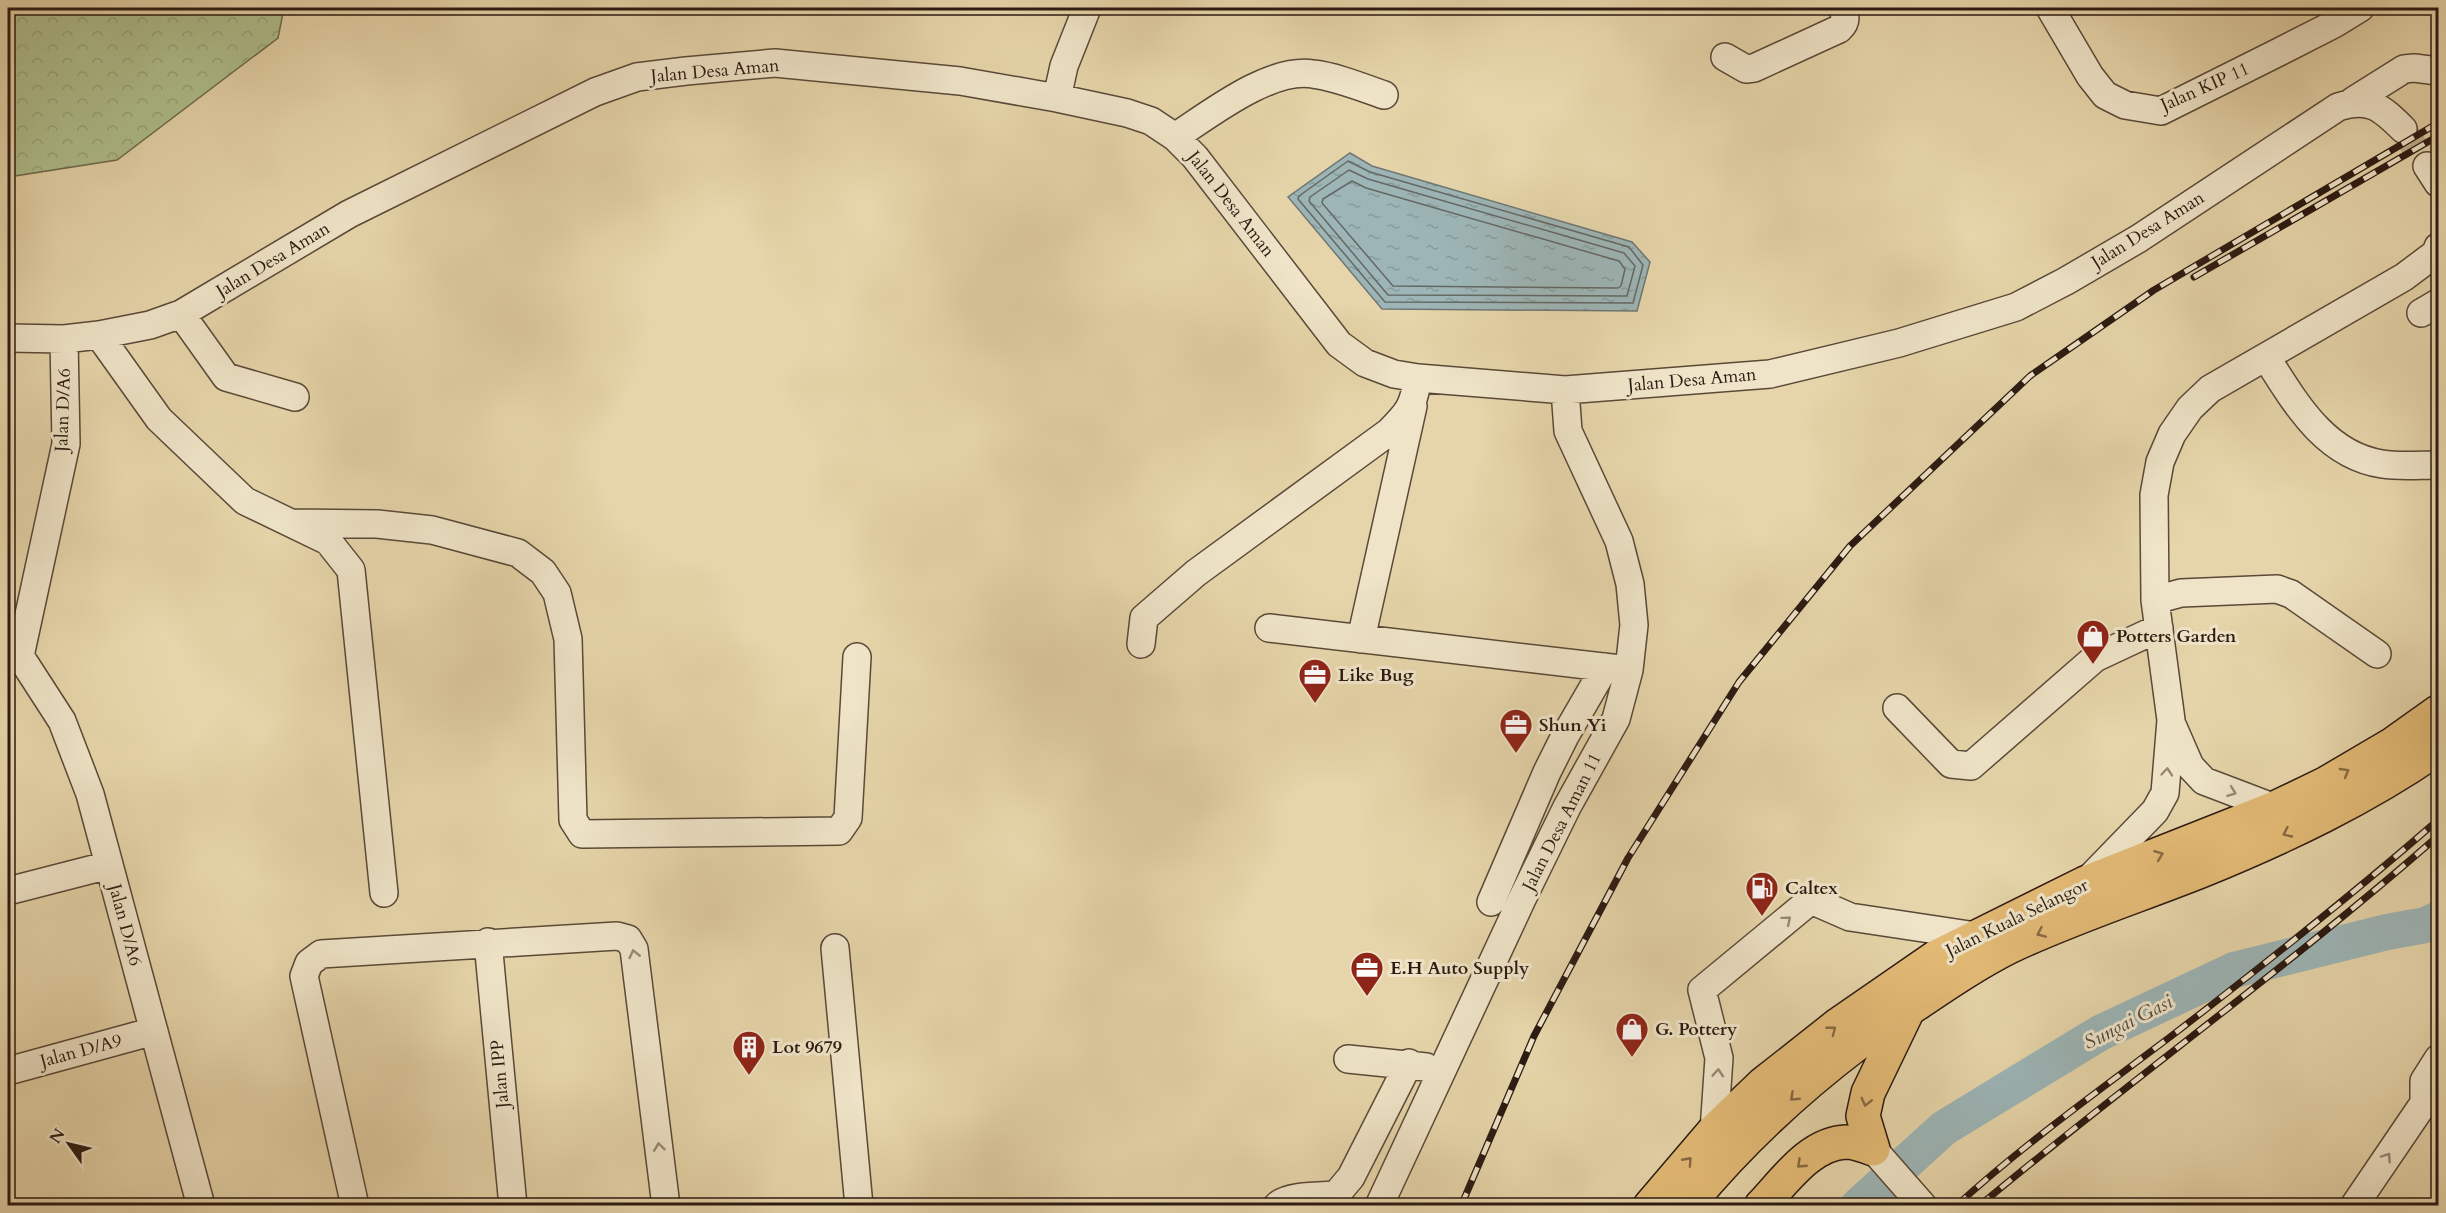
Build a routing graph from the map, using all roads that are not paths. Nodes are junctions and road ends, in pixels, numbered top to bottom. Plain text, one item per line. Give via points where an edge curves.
1 (1087, 8) edge
2 (1842, 8) edge
3 (2050, 8) edge
4 (2360, 8) edge
5 (1725, 57) dead end
6 (2439, 71) edge
7 (1384, 95) dead end
8 (1057, 98) junction
9 (2354, 101) junction
10 (2403, 129) tunnel mouth
11 (1175, 136) junction
12 (2439, 247) edge
13 (181, 314) junction
14 (99, 335) junction
15 (8, 338) edge
16 (64, 339) junction
17 (2266, 357) junction
18 (1416, 390) junction
19 (1565, 390) junction
20 (295, 397) dead end
21 (2439, 465) edge
22 (293, 523) junction
23 (2155, 600) junction
24 (1269, 628) dead end
25 (2159, 628) junction
26 (1361, 639) junction
27 (1141, 644) dead end
28 (2377, 654) dead end
29 (14, 657) edge
30 (857, 657) dead end
31 (1617, 669) junction
32 (1897, 708) dead end
33 (2439, 712) edge
34 (2171, 720) junction
35 (2439, 748) edge
36 (2275, 808) junction
37 (109, 865) junction
38 (2085, 883) junction
39 (8, 891) edge
40 (384, 892) dead end
41 (1491, 902) dead end
42 (1976, 936) junction
43 (488, 942) junction
44 (835, 948) dead end
45 (1907, 1011) junction
46 (154, 1031) junction
47 (1348, 1059) dead end
48 (2439, 1059) edge
49 (1409, 1064) junction
50 (1442, 1070) junction
51 (8, 1071) edge
52 (2431, 1100) edge
53 (1714, 1131) junction
54 (1878, 1154) junction
55 (201, 1206) edge
56 (355, 1206) edge
57 (513, 1206) edge
58 (666, 1206) edge
59 (859, 1206) edge
60 (1277, 1206) edge
61 (1379, 1206) edge
62 (1650, 1206) edge
63 (1687, 1206) edge
64 (1761, 1206) edge
65 (1923, 1206) edge
66 (2354, 1206) edge

1 - 8 street via 1064,66
2 - 5 street via 1846,18 1839,29 1754,68 1746,69
3 - 4 street, Jalan KIP 11 via 2105,95 2125,105 2161,111
6 - 9 street, Jalan Desa Aman via 2404,69
7 - 11 street via 1310,73 1278,78 1249,89
8 - 11 street, Jalan Desa Aman via 1127,113
8 - 13 street, Jalan Desa Aman via 960,81 775,63 637,78 595,92 349,214
9 - 10 street via 2374,105
9 - 19 street, Jalan Desa Aman via 2322,116 2138,239 2016,307 1899,343 1770,374
11 - 18 street, Jalan Desa Aman via 1196,157 1339,344 1353,356 1394,374
12 - 17 street via 2404,277
13 - 14 street, Jalan Desa Aman
13 - 20 street via 226,377
14 - 16 street, Jalan Desa Aman
14 - 22 street via 159,419 245,501
15 - 16 street, Jalan Desa Aman
16 - 29 street, Jalan D/A6 via 66,444
17 - 21 street via 2302,413 2348,451 2383,464
17 - 23 street via 2210,388 2172,434 2160,462 2154,495
18 - 19 street, Jalan Desa Aman
18 - 26 street
18 - 27 street via 1404,417 1389,432 1196,573 1144,618
19 - 31 street, Jalan Desa Aman 11 via 1568,431 1619,541 1630,584 1634,625
22 - 30 street via 377,524 432,530 518,554 543,572 556,593 568,639 573,820 582,834 839,831 848,818
22 - 40 street via 328,541 351,570
23 - 25 street
23 - 28 street via 2181,593 2277,589 2291,594
24 - 26 street
25 - 32 street via 2095,658 1971,766 1951,764
25 - 34 street
26 - 31 street
29 - 37 street, Jalan D/A6 via 62,721 90,794
31 - 41 street via 1565,736
31 - 50 street, Jalan Desa Aman 11 via 1616,719 1562,817
36 -> 33 highway, Jalan Kuala Selangor via 2325,784
34 -> 36 street via 2190,766 2204,781
38 -> 34 street via 2155,811 2165,793
35 -> 45 highway, Jalan Kuala Selangor via 2339,808 2286,834 2008,948
38 -> 36 highway, Jalan Kuala Selangor
37 - 39 street
37 - 46 street, Jalan D/A6
38 - 42 highway, Jalan Kuala Selangor
53 -> 42 highway, Jalan Kuala Selangor via 1764,1084 1839,1024 1936,957
53 -> 42 street via 1719,1058 1702,990 1811,900 1850,917
43 - 56 street via 321,954 309,963 304,976
43 - 57 street, Jalan IPP
58 -> 43 street via 634,949 628,939 617,936
44 - 59 street
45 -> 54 highway via 1868,1094 1863,1116
45 -> 63 highway, Jalan Kuala Selangor via 1858,1043 1807,1085 1752,1135
46 - 51 street, Jalan D/A9
46 - 55 street, Jalan D/A6
47 - 49 street
48 - 52 street via 2424,1081
49 - 50 street
49 - 60 street via 1352,1177 1336,1195 1281,1201
50 - 61 street, Jalan Desa Aman 11
66 -> 52 street
62 -> 53 highway, Jalan Kuala Selangor
54 -> 64 highway via 1848,1142 1828,1145 1805,1160
54 - 65 street

